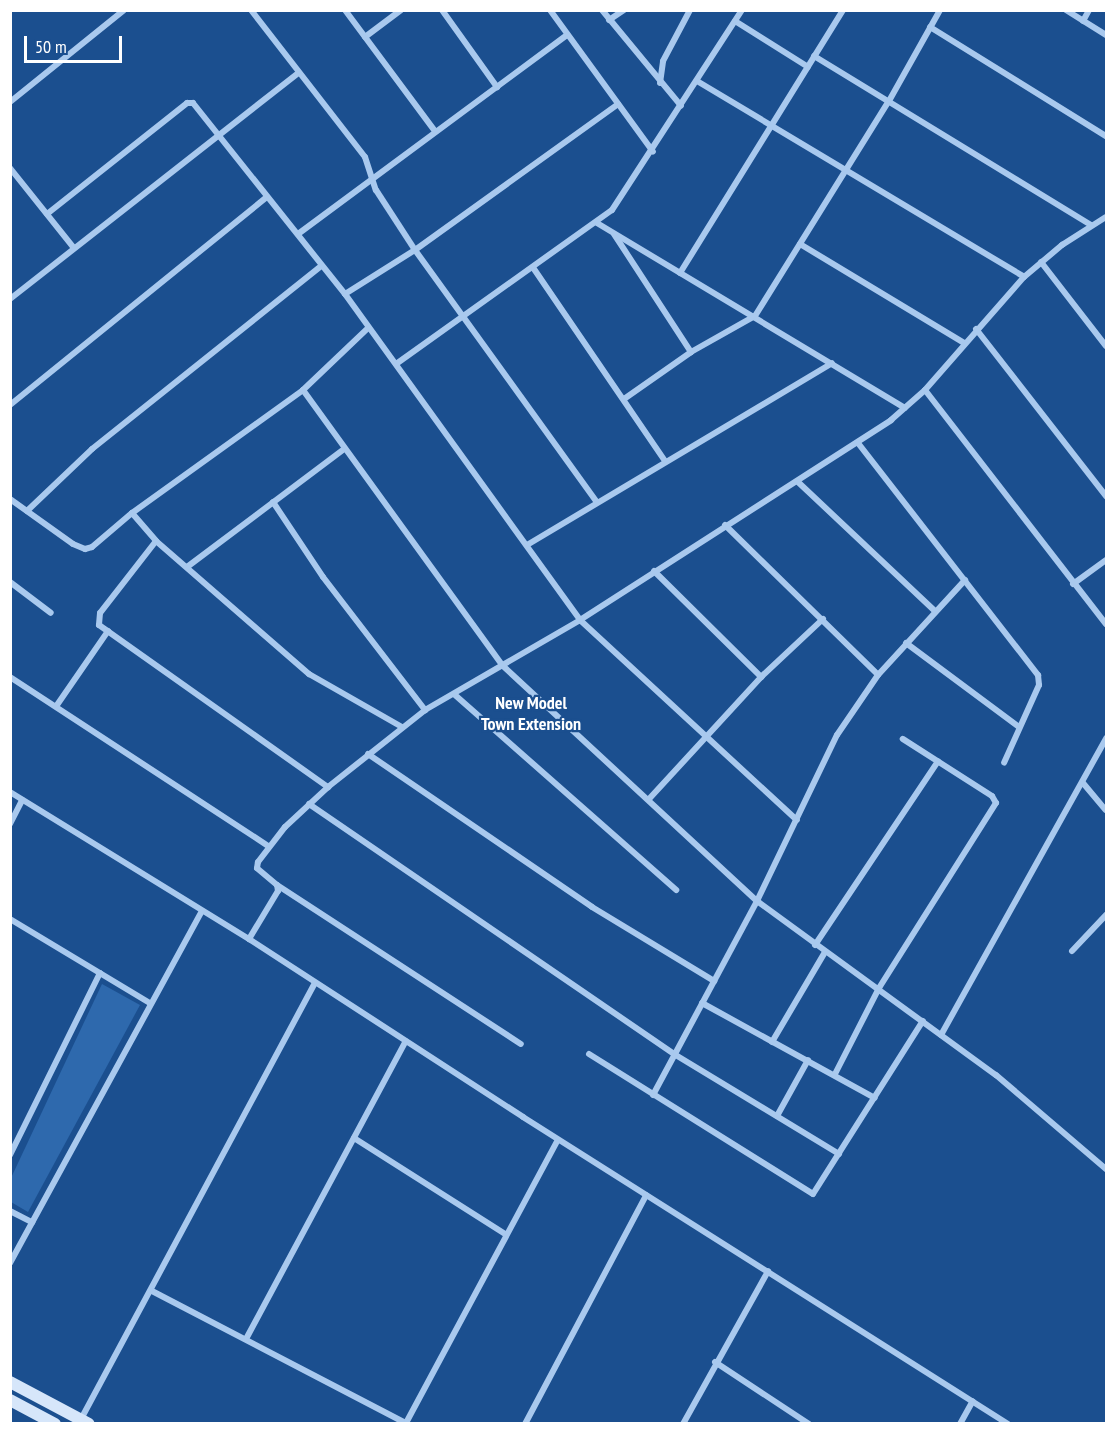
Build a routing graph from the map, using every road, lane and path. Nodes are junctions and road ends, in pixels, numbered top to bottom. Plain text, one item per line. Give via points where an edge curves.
1 (124, 10) edge
2 (251, 10) edge
3 (345, 10) edge
4 (401, 10) edge
5 (442, 10) edge
6 (550, 10) edge
7 (602, 10) edge
8 (624, 10) edge
9 (690, 10) edge
10 (742, 10) edge
11 (843, 10) edge
12 (940, 10) edge
13 (1066, 10) edge
14 (1089, 10) edge
15 (609, 20) junction
16 (735, 21) junction
17 (1083, 21) junction
18 (930, 27) junction
19 (567, 35) junction
20 (1107, 35) edge
21 (365, 37) junction
22 (814, 56) junction
23 (807, 67) junction
24 (299, 72) junction
25 (697, 81) junction
26 (660, 83) junction
27 (497, 87) junction
28 (889, 101) junction
29 (10, 102) edge
30 (618, 104) junction
31 (681, 106) junction
32 (770, 126) junction
33 (434, 130) junction
34 (219, 136) junction
35 (1107, 136) edge
36 (653, 152) junction
37 (10, 168) edge
38 (845, 172) junction
39 (373, 180) junction
40 (266, 198) junction
41 (47, 214) junction
42 (1107, 217) edge
43 (597, 223) junction
44 (1091, 225) junction
45 (613, 232) junction
46 (298, 234) junction
47 (800, 244) junction
48 (73, 247) junction
49 (415, 250) junction
50 (1041, 262) junction
51 (321, 266) junction
52 (534, 269) junction
53 (680, 273) junction
54 (1023, 277) junction
55 (345, 294) junction
56 (10, 299) edge
57 (755, 316) junction
58 (464, 318) junction
59 (368, 328) junction
60 (976, 329) junction
61 (964, 343) junction
62 (1107, 346) edge
63 (691, 352) junction
64 (832, 363) junction
65 (396, 364) junction
66 (303, 390) junction
67 (925, 390) junction
68 (624, 399) junction
69 (10, 405) edge
70 (905, 408) junction
71 (858, 443) junction
72 (343, 450) junction
73 (665, 460) junction
74 (798, 482) junction
75 (1107, 496) edge
76 (10, 500) edge
77 (273, 502) junction
78 (597, 502) junction
79 (27, 511) junction
80 (132, 513) junction
81 (725, 525) junction
82 (156, 541) junction
83 (527, 545) junction
84 (1107, 560) edge
85 (187, 567) junction
86 (654, 571) junction
87 (964, 580) junction
88 (10, 582) edge
89 (1073, 584) junction
90 (934, 610) junction
91 (51, 613) dead end
92 (823, 619) junction
93 (580, 620) junction
94 (1107, 624) edge
95 (108, 631) junction
96 (906, 643) junction
97 (502, 665) junction
98 (878, 675) junction
99 (10, 676) edge
100 (760, 677) junction
101 (455, 695) junction
102 (57, 705) junction
103 (425, 710) junction
104 (402, 727) junction
105 (1019, 727) junction
106 (1107, 738) edge
107 (706, 739) junction
108 (903, 739) dead end
109 (368, 754) junction
110 (938, 761) junction
111 (1004, 763) dead end
112 (1083, 783) junction
113 (328, 787) junction
114 (11, 795) edge
115 (649, 799) junction
116 (22, 800) junction
117 (309, 804) junction
118 (1107, 810) edge
119 (797, 820) junction
120 (10, 824) edge
121 (268, 846) junction
122 (277, 885) junction
123 (676, 890) dead end
124 (757, 901) junction
125 (202, 911) junction
126 (1107, 915) edge
127 (10, 919) edge
128 (249, 939) junction
129 (815, 945) junction
130 (1072, 951) dead end
131 (825, 952) junction
132 (100, 973) junction
133 (714, 981) junction
134 (315, 982) junction
135 (879, 988) junction
136 (150, 1003) junction
137 (702, 1003) junction
138 (923, 1021) junction
139 (941, 1035) junction
140 (406, 1041) junction
141 (772, 1042) junction
142 (521, 1044) dead end
143 (589, 1054) dead end
144 (674, 1054) junction
145 (808, 1060) junction
146 (835, 1074) junction
147 (653, 1095) junction
148 (875, 1098) junction
149 (777, 1116) junction
150 (354, 1138) junction
151 (558, 1140) junction
152 (839, 1154) junction
153 (10, 1155) edge
154 (1107, 1169) edge
155 (646, 1195) junction
156 (10, 1210) edge
157 (32, 1222) junction
158 (505, 1234) junction
159 (10, 1263) edge
160 (768, 1271) junction
161 (152, 1291) junction
162 (246, 1339) junction
163 (715, 1362) junction
164 (10, 1382) edge
165 (10, 1400) edge
166 (973, 1401) junction
167 (83, 1422) edge
168 (407, 1423) edge
169 (808, 1423) edge
170 (55, 1424) edge
171 (525, 1424) edge
172 (683, 1424) edge
173 (960, 1424) edge
174 (1008, 1424) edge

1 - 29 street
2 - 24 street
3 - 21 street
4 - 21 street
5 - 27 street
6 - 19 street
7 - 15 street
8 - 15 street
9 - 26 street via 663,61
10 - 16 street
11 - 22 street
12 - 18 street
13 - 17 street
14 - 17 street
15 - 26 street
16 - 23 street
16 - 25 street
17 - 20 street
18 - 28 street
18 - 35 street
19 - 27 street
19 - 30 street
21 - 33 street
22 - 23 street
22 - 28 street
23 - 32 street
24 - 34 street
24 - 39 street via 365,157
25 - 31 street
25 - 32 street
26 - 31 street
27 - 33 street
28 - 38 street
28 - 44 street
30 - 36 street
30 - 49 street
31 - 36 street
32 - 38 street
32 - 53 street
33 - 39 street
34 - 40 street
34 - 41 street via 190,102
34 - 48 street
36 - 43 street via 612,210
37 - 41 street
38 - 47 street
38 - 54 street
39 - 46 street
39 - 49 street
40 - 46 street
40 - 69 street
41 - 48 street
42 - 44 street
43 - 45 street
43 - 52 street
44 - 50 street
45 - 53 street
45 - 63 street
46 - 51 street
47 - 57 street
47 - 61 street
48 - 56 street
49 - 55 street
49 - 58 street
50 - 54 street
50 - 62 street
51 - 55 street
51 - 79 street via 92,449
52 - 58 street
52 - 68 street
53 - 57 street
54 - 60 street
55 - 59 street
57 - 63 street
57 - 64 street
58 - 65 street
58 - 78 street
59 - 65 street
59 - 66 street
60 - 61 street
60 - 75 street
61 - 67 street
63 - 68 street
64 - 70 street
64 - 73 street
65 - 83 street
66 - 72 street
66 - 80 street
67 - 70 street
67 - 89 street
68 - 73 street
70 - 71 street
71 - 74 street
71 - 87 street
72 - 77 street
72 - 97 street
73 - 78 street
74 - 81 street
74 - 90 street
76 - 79 street
77 - 85 street
77 - 103 street via 323,576
78 - 83 street
79 - 80 street via 85,549
80 - 82 street
81 - 86 street
81 - 92 street
82 - 85 street
82 - 95 street via 100,613 98,621
83 - 93 street
84 - 89 street
85 - 104 street via 309,674
86 - 93 street
86 - 100 street
87 - 90 street
87 - 105 street via 1040,679
88 - 91 street
89 - 94 street
90 - 96 street
92 - 98 street
92 - 100 street
93 - 97 street
93 - 107 street
95 - 102 street
95 - 113 street
96 - 98 street
96 - 105 street
97 - 101 street
97 - 115 street
98 - 119 street via 837,735
99 - 102 street
100 - 107 street
101 - 103 street
101 - 123 street
102 - 121 street
103 - 104 street
104 - 109 street
105 - 111 street
106 - 112 street
107 - 115 street
107 - 119 street
108 - 110 street
109 - 113 street
109 - 133 street via 592,907
110 - 129 street
110 - 135 street via 992,796 994,808
112 - 118 street
112 - 139 street
113 - 117 street
114 - 116 street
115 - 124 street
116 - 120 street
116 - 125 street
117 - 121 street
117 - 144 street
119 - 124 street
121 - 122 street via 256,865
122 - 128 street via 278,891
122 - 142 street
124 - 129 street
124 - 133 street
125 - 128 street
125 - 136 street
126 - 130 street
127 - 132 street
128 - 134 street
129 - 131 street
131 - 135 street
131 - 141 street
132 - 136 street
132 - 153 street
133 - 137 street
134 - 140 street
134 - 161 street
135 - 138 street
135 - 146 street
136 - 157 street
137 - 141 street
137 - 144 street
138 - 139 street
138 - 148 street
139 - 154 street
140 - 150 street
140 - 151 street
141 - 145 street
143 - 147 street
144 - 147 street
144 - 149 street
145 - 146 street
145 - 149 street
146 - 148 street
147 - 152 street via 810,1193 817,1191
148 - 152 street
149 - 152 street
150 - 158 street
150 - 162 street
151 - 155 street
151 - 158 street
155 - 160 street
155 - 171 street
156 - 157 street
157 - 159 street
158 - 168 street
160 - 163 street
160 - 166 street
161 - 162 street
161 - 167 street
162 - 168 street
163 - 169 street
163 - 172 street
164 - 167 main road
165 - 170 main road
166 - 173 street
166 - 174 street

